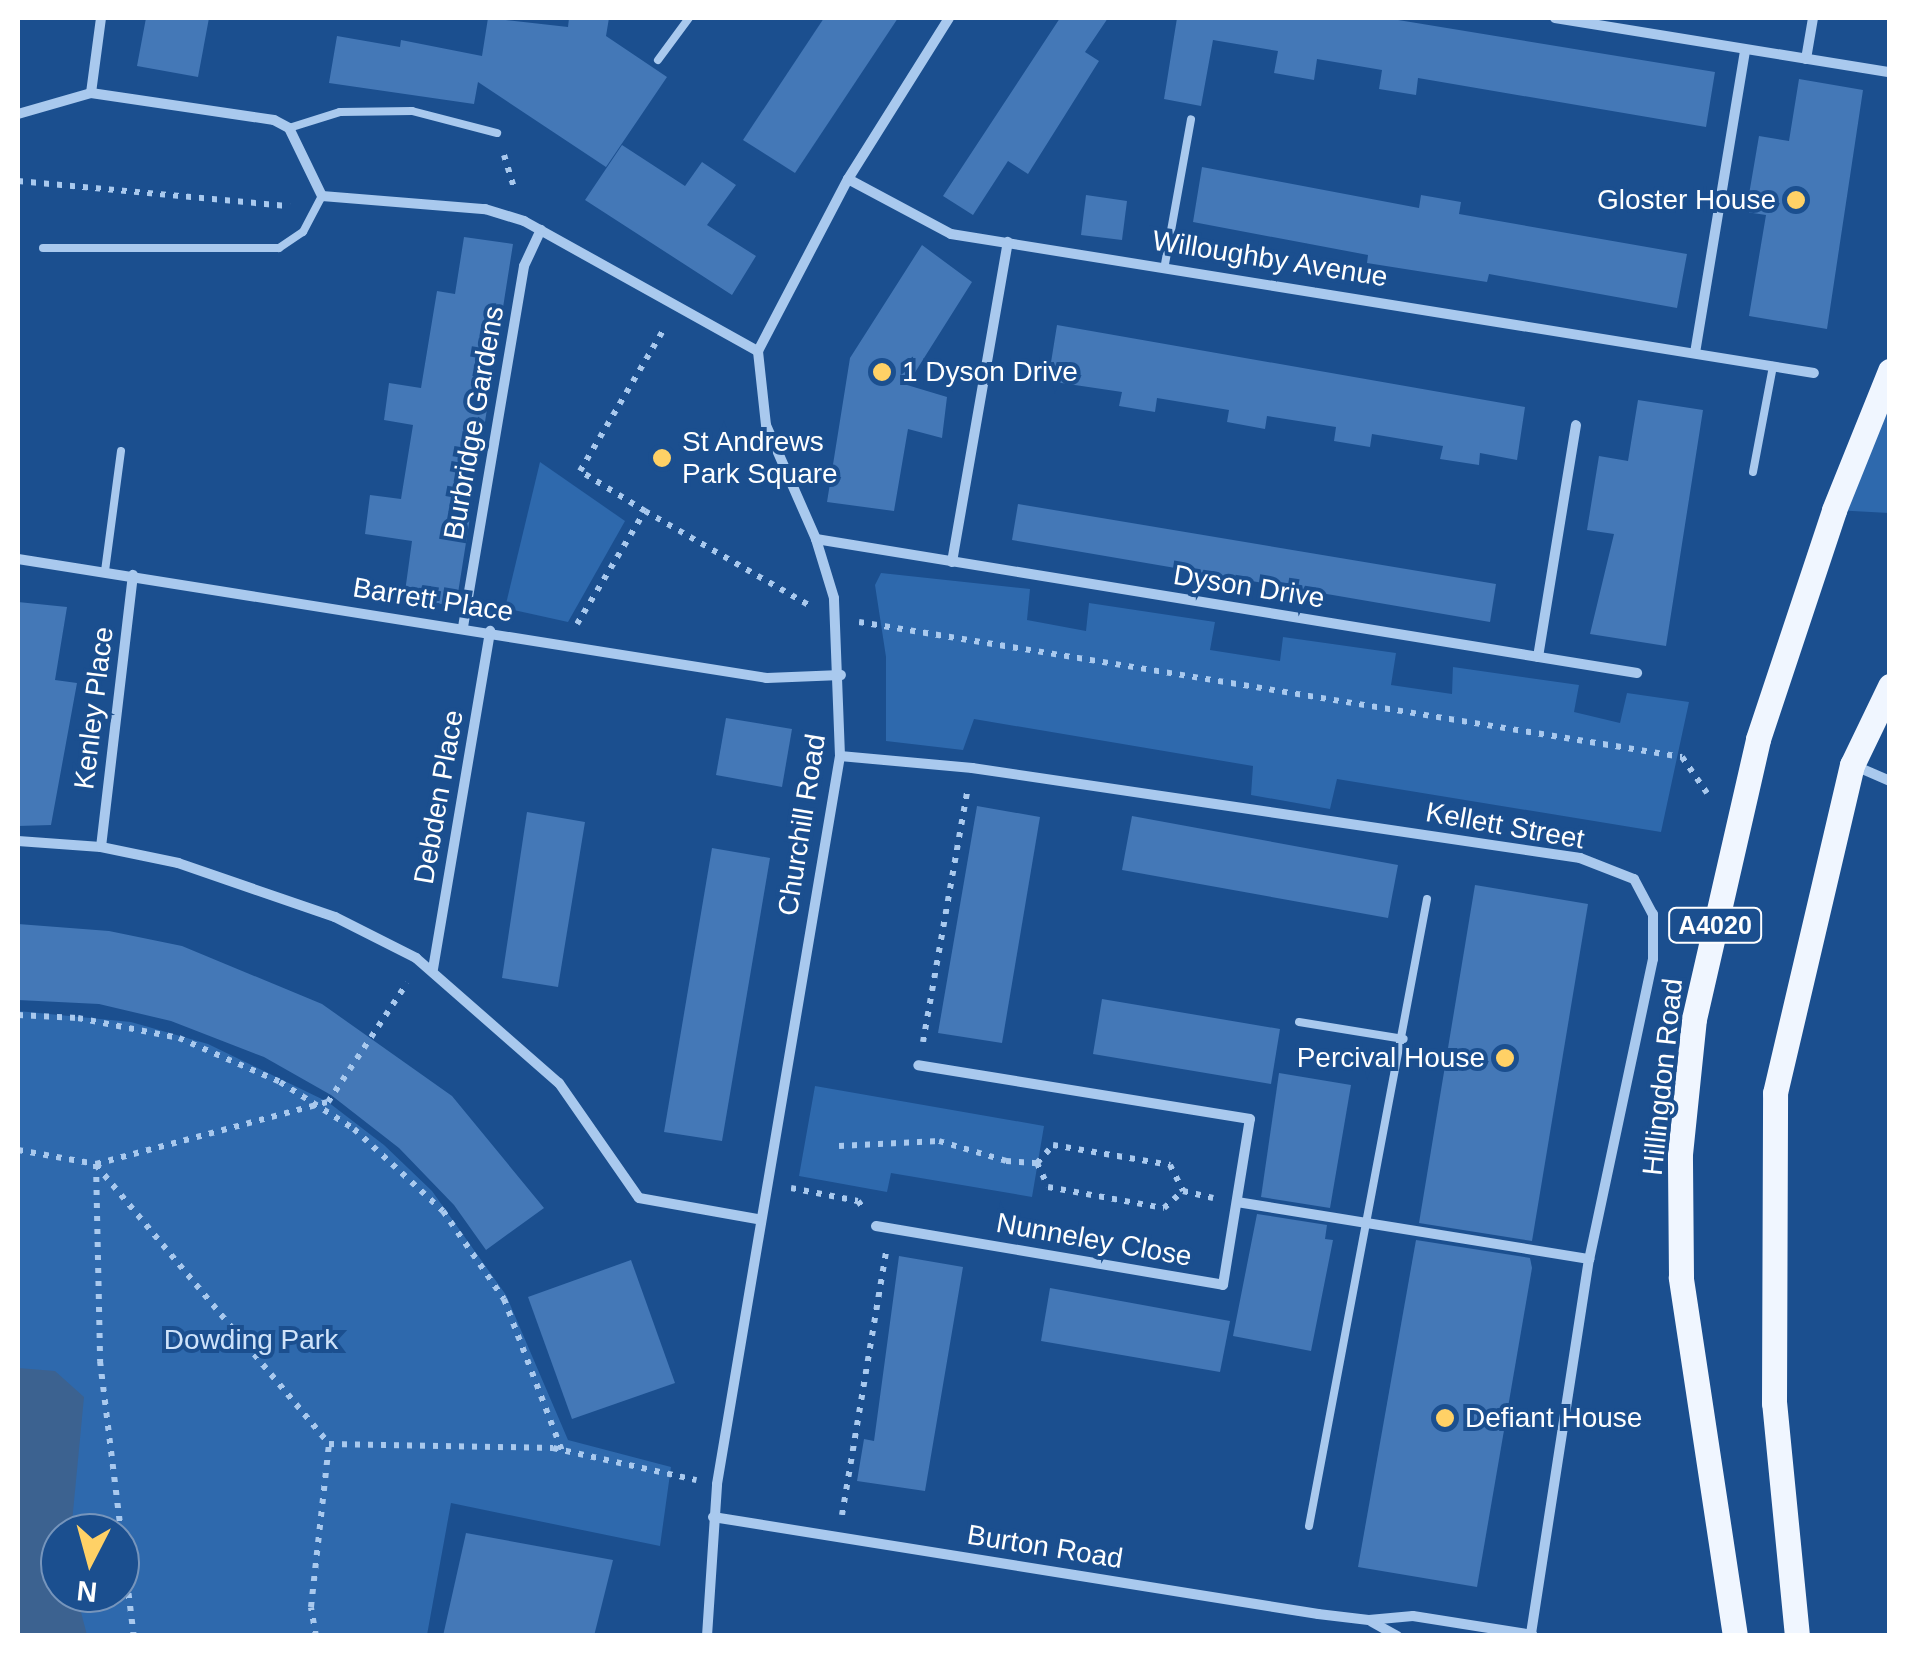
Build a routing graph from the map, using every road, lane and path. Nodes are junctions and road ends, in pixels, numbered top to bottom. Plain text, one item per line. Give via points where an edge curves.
1 (101, 18) edge
2 (689, 18) edge
3 (949, 18) edge
4 (1554, 18) edge
5 (1812, 18) edge
6 (1582, 20) edge
7 (1745, 50) junction
8 (1806, 58) junction
9 (658, 60) dead end
10 (1890, 72) edge
11 (91, 94) junction
12 (18, 114) edge
13 (1191, 119) dead end
14 (289, 128) junction
15 (497, 133) joint
16 (848, 179) junction
17 (18, 181) edge
18 (322, 196) junction
19 (524, 221) junction
20 (541, 230) junction
21 (1008, 242) junction
22 (44, 248) dead end
23 (1165, 264) junction
24 (676, 308) junction
25 (758, 352) junction
26 (1695, 353) junction
27 (1772, 366) junction
28 (1890, 370) edge
29 (1814, 373) dead end
30 (1576, 425) dead end
31 (121, 451) dead end
32 (1752, 472) dead end
33 (645, 511) junction
34 (816, 539) junction
35 (18, 559) edge
36 (952, 562) junction
37 (105, 570) junction
38 (133, 575) junction
39 (837, 622) junction
40 (463, 627) junction
41 (490, 631) junction
42 (565, 644) junction
43 (1538, 657) junction
44 (1637, 673) dead end
45 (842, 675) junction
46 (1890, 686) edge
47 (840, 756) junction
48 (1852, 765) junction
49 (972, 768) junction
50 (1890, 781) edge
51 (1706, 793) dead end
52 (18, 841) edge
53 (100, 847) junction
54 (1427, 899) dead end
55 (422, 961) junction
56 (433, 970) junction
57 (18, 1015) edge
58 (1299, 1022) dead end
59 (1404, 1039) junction
60 (918, 1065) joint
61 (320, 1104) junction
62 (839, 1146) dead end
63 (18, 1150) edge
64 (1037, 1162) junction
65 (96, 1164) junction
66 (763, 1182) junction
67 (1183, 1192) junction
68 (1236, 1202) junction
69 (757, 1218) junction
70 (1366, 1220) junction
71 (876, 1226) joint
72 (890, 1228) junction
73 (1589, 1258) junction
74 (329, 1444) junction
75 (562, 1450) junction
76 (716, 1484) junction
77 (713, 1517) junction
78 (1309, 1526) dead end
79 (839, 1536) junction
80 (1369, 1620) junction
81 (1532, 1635) edge
82 (134, 1636) edge
83 (316, 1636) edge
84 (707, 1636) edge
85 (1398, 1636) edge
86 (1735, 1636) edge
87 (1797, 1636) edge

1 - 11 street
2 - 9 lane
3 - 16 street
4 - 6 street
5 - 8 street
6 - 7 street
7 - 8 street
7 - 26 street
8 - 10 street
11 - 12 street
11 - 14 street via 222,109
13 - 23 lane
14 - 15 lane via 340,112 412,111
14 - 18 street
15 - 19 path
16 - 21 street, Willoughby Avenue via 951,234
16 - 25 street
17 - 18 path via 289,206
18 - 19 street via 485,210
18 - 22 lane via 303,232 279,248
19 - 20 street
20 - 24 street
20 - 40 street, Burbridge Gardens via 524,266
21 - 23 street, Willoughby Avenue
21 - 36 street
23 - 26 street, Willoughby Avenue
24 - 25 street
24 - 33 path via 580,471
25 - 34 street, Churchill Road via 766,425
26 - 27 street, Willoughby Avenue
27 - 29 street, Willoughby Avenue
27 - 32 lane
28 - 86 main road, Hillingdon Road / A4020 via 1834,510 1758,739 1694,1019 1680,1154 1681,1277
30 - 43 street
31 - 37 lane
33 - 39 path
33 - 42 path
34 - 36 street, Dyson Drive
34 - 39 street, Churchill Road
35 - 37 street, Barrett Place
36 - 43 street, Dyson Drive
37 - 38 street, Barrett Place
38 - 40 street, Barrett Place
38 - 53 street, Kenley Place
39 - 45 street, Churchill Road
39 - 51 path via 892,624 1682,757
40 - 41 street, Barrett Place
41 - 42 street, Barrett Place
41 - 56 street, Debden Place
42 - 45 street, Barrett Place via 767,678
43 - 44 street, Dyson Drive
45 - 47 street, Churchill Road
46 - 48 main road
47 - 49 street, Kellett Street
47 - 66 street, Churchill Road
48 - 50 street
48 - 87 main road via 1775,1093 1774,1404
49 - 60 path
49 - 73 street, Kellett Street via 1580,858 1634,879 1653,914 1653,959
52 - 53 street
53 - 55 street via 253,885
54 - 59 lane
55 - 56 street
55 - 61 path via 328,1102
56 - 69 street via 558,1083 639,1198
57 - 61 path via 78,1018 179,1038
58 - 59 lane
59 - 70 lane
60 - 68 street, Nunneley Close via 1250,1119
61 - 65 path
61 - 75 path via 399,1168 478,1260 522,1338
62 - 64 path via 939,1141 1006,1161
63 - 65 path
64 - 67 path via 1048,1188 1164,1208
64 - 67 path via 1053,1145 1170,1165
65 - 74 path
65 - 82 path via 100,1360
66 - 69 street, Churchill Road
66 - 71 path via 858,1201
67 - 68 path
68 - 70 street
68 - 72 street, Nunneley Close via 1223,1284
69 - 76 street, Churchill Road
70 - 73 street
70 - 78 lane
71 - 72 street, Nunneley Close
72 - 79 path
73 - 81 street, Kellett Street
74 - 75 path
74 - 83 path via 310,1607
75 - 76 path
76 - 77 street, Churchill Road
77 - 79 street, Burton Road
77 - 84 street, Churchill Road
79 - 80 street, Burton Road
80 - 81 street, Burton Road via 1413,1616
80 - 85 street, Burton Road

